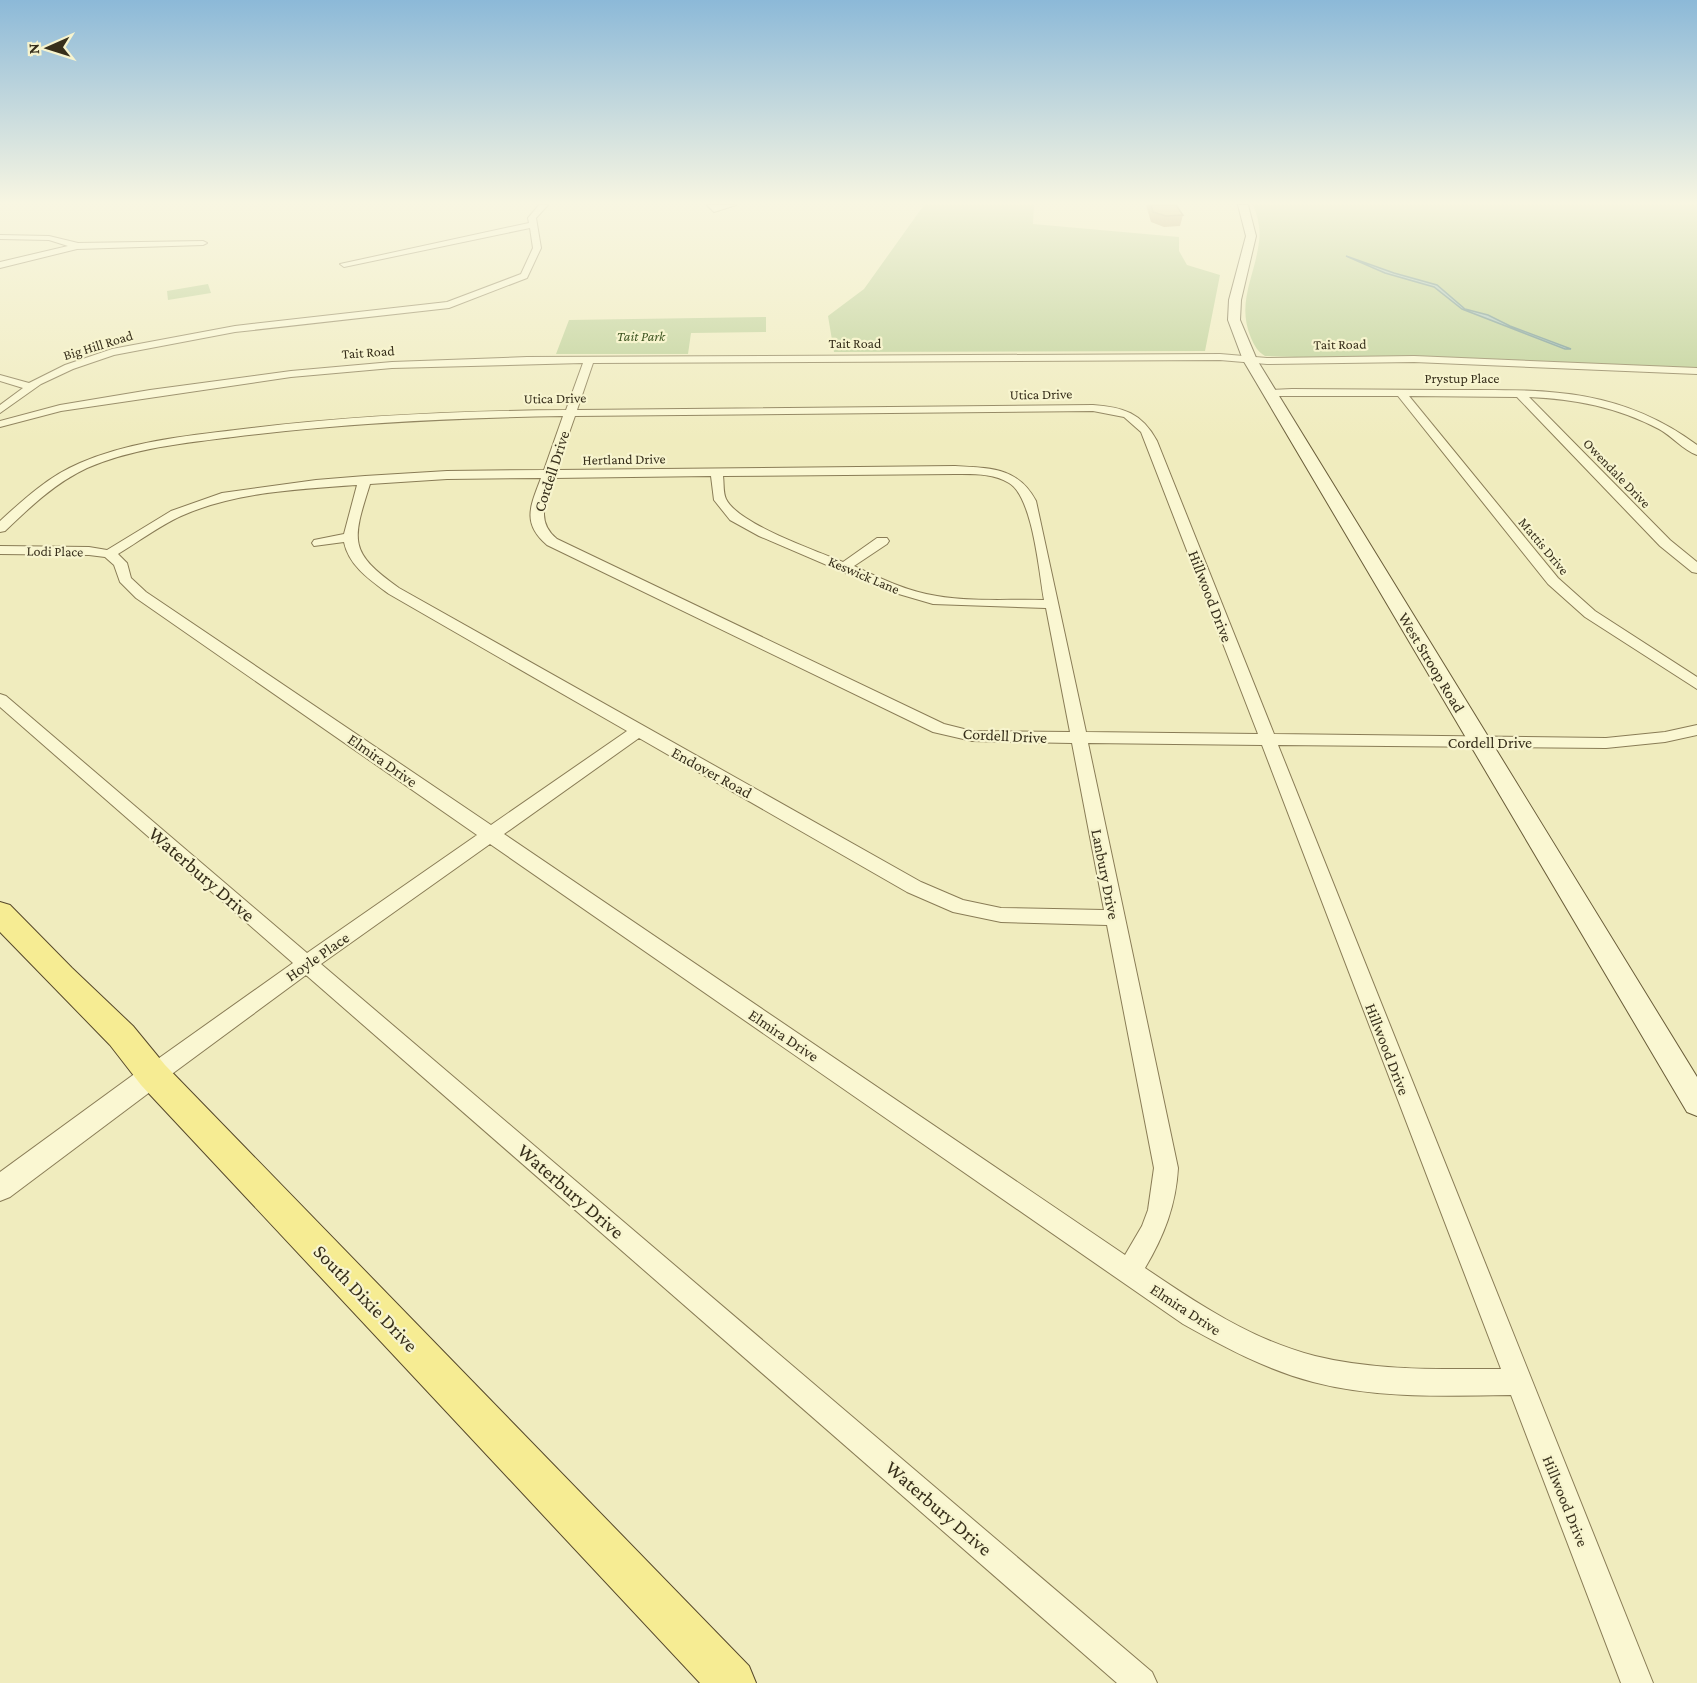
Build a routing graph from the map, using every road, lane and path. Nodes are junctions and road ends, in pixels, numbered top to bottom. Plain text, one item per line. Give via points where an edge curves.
1 (506, 284) edge
2 (1239, 284) edge
3 (589, 360) junction
4 (1250, 360) junction
5 (1697, 370) edge
6 (0, 378) edge
7 (29, 386) junction
8 (1271, 393) junction
9 (1401, 393) junction
10 (1519, 393) junction
11 (0, 412) edge
12 (571, 413) junction
13 (16, 418) junction
14 (1135, 418) joint
15 (0, 424) edge
16 (1697, 451) edge
17 (717, 472) junction
18 (548, 474) junction
19 (1011, 477) joint
20 (364, 480) junction
21 (0, 528) edge
22 (348, 537) junction
23 (882, 541) dead end
24 (320, 543) dead end
25 (0, 550) edge
26 (109, 554) junction
27 (844, 567) junction
28 (1697, 569) edge
29 (1051, 604) junction
30 (1697, 684) edge
31 (0, 699) edge
32 (1697, 730) edge
33 (638, 731) junction
34 (1078, 738) junction
35 (1267, 740) junction
36 (1479, 741) junction
37 (490, 834) junction
38 (0, 912) edge
39 (1115, 918) junction
40 (306, 964) junction
41 (153, 1075) junction
42 (1697, 1103) edge
43 (0, 1188) edge
44 (1129, 1271) junction
45 (1519, 1383) junction
46 (732, 1683) edge
47 (1141, 1683) edge
48 (1637, 1683) edge

1 - 7 street, Big Hill Road via 458,303 235,329 151,343 86,360
2 - 4 main road, West Stroop Road via 1234,320
3 - 4 street, Tait Road
3 - 12 street, Cordell Drive
3 - 13 street, Tait Road via 444,362 311,372 150,393
4 - 5 street, Tait Road via 1425,359
4 - 8 main road, West Stroop Road
6 - 7 street
7 - 11 street, Big Hill Road
8 - 9 street, Prystup Place
8 - 36 main road, West Stroop Road
9 - 10 street, Prystup Place
9 - 30 street, Mattis Drive via 1553,582 1590,614
10 - 16 street, Prystup Place via 1580,397 1618,406 1650,418
10 - 28 street, Owendale Drive via 1657,536
11 - 13 street, Tait Road
12 - 14 street, Utica Drive via 1093,408
12 - 18 street, Cordell Drive
12 - 21 street, Utica Drive via 358,420 141,448 68,472
13 - 15 street, Tait Road
14 - 35 street, Hillwood Drive via 1151,441
17 - 18 street, Hertland Drive
17 - 19 street, Hertland Drive via 986,471
17 - 27 street, Keswick Lane via 720,501 735,517
18 - 20 street, Hertland Drive
18 - 34 street, Cordell Drive via 535,515 539,529 552,542 939,728 972,736
19 - 29 street, Lanbury Drive via 1029,495
20 - 22 street
20 - 26 street, Hertland Drive via 273,489 207,501 168,517
22 - 24 street
22 - 33 street, Endover Road via 365,569 387,587
23 - 27 street
25 - 26 street, Lodi Place
26 - 37 street, Elmira Drive via 120,563 125,579 141,595
27 - 29 street, Keswick Lane via 933,600
29 - 34 street, Lanbury Drive
31 - 40 street, Waterbury Drive
32 - 36 street, Cordell Drive via 1606,743
33 - 37 street, Hoyle Place
33 - 39 street, Endover Road via 914,887 960,907 1030,918
34 - 35 street, Cordell Drive
34 - 39 street, Lanbury Drive
35 - 36 street, Cordell Drive
35 - 45 street, Hillwood Drive
36 - 42 main road, West Stroop Road
37 - 40 street, Hoyle Place
37 - 44 street, Elmira Drive
38 - 41 main road, South Dixie Drive via 138,1053
39 - 44 street, Lanbury Drive via 1166,1168 1161,1212 1152,1236
40 - 41 street, Hoyle Place
40 - 47 street, Waterbury Drive
41 - 43 street, Hoyle Place
41 - 46 main road, South Dixie Drive
44 - 45 street, Elmira Drive via 1230,1337 1314,1369 1413,1382
45 - 48 street, Hillwood Drive

